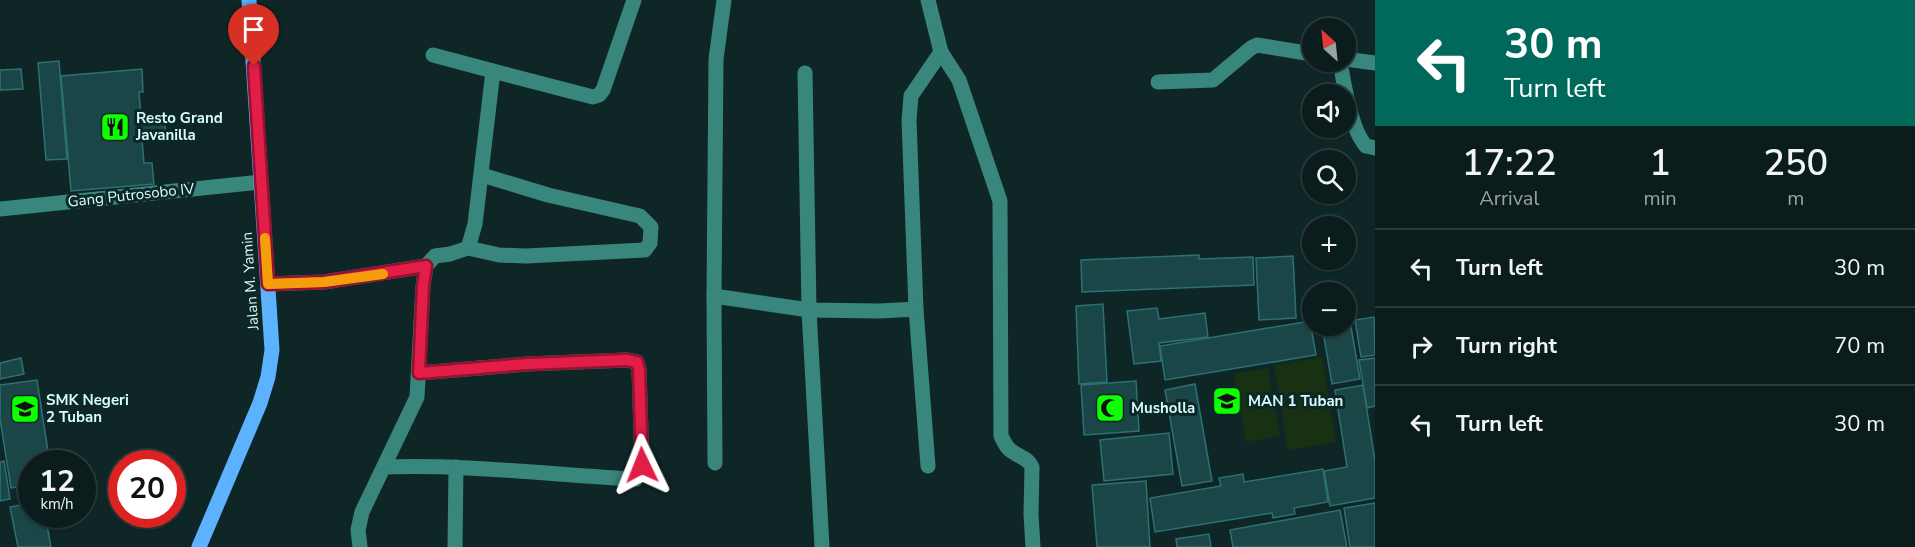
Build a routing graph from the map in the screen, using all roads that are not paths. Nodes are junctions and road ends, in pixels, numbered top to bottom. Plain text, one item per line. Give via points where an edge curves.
1 (249, 0) edge
2 (634, 0) edge
3 (724, 0) edge
4 (928, 0) edge
5 (941, 52) junction
6 (1302, 52) edge
7 (433, 55) dead end
8 (1356, 60) edge
9 (1375, 63) edge
10 (493, 71) junction
11 (1342, 72) edge
12 (805, 73) dead end
13 (1158, 82) dead end
14 (1375, 148) edge
15 (482, 175) junction
16 (261, 182) junction
17 (0, 209) edge
18 (468, 248) junction
19 (426, 266) junction
20 (268, 284) junction
21 (714, 296) junction
22 (916, 309) junction
23 (809, 310) junction
24 (419, 373) junction
25 (715, 463) dead end
26 (928, 466) dead end
27 (384, 467) junction
28 (456, 467) junction
29 (199, 547) edge
30 (360, 547) edge
31 (455, 547) edge
32 (822, 547) edge
33 (1033, 547) edge

1 - 16 main road, Jalan M. Yamin
2 - 10 street via 598,95 593,97
3 - 21 street via 716,59
4 - 5 street
5 - 22 street via 911,96
5 - 33 street via 958,80 1000,201 1001,436 1012,452 1032,467
6 - 13 street via 1257,45 1213,80
7 - 10 street
8 - 9 street
10 - 15 street
11 - 14 street via 1360,137 1366,146
12 - 23 street
15 - 18 street via 476,224
15 - 18 street via 640,216 651,227 650,243 645,250 553,256 499,255
16 - 17 street, Gang Putrosobo IV
16 - 20 main road, Jalan M. Yamin
18 - 19 street via 435,256
19 - 20 street via 324,282
19 - 24 street
20 - 29 main road, Jalan M. Yamin via 272,350 268,377
21 - 23 street
21 - 25 street
22 - 23 street
22 - 26 street
23 - 32 street
24 - 27 street via 417,397
24 - 28 street via 527,364 637,362 642,465 636,479
27 - 28 street
27 - 30 street via 362,513
28 - 31 street

